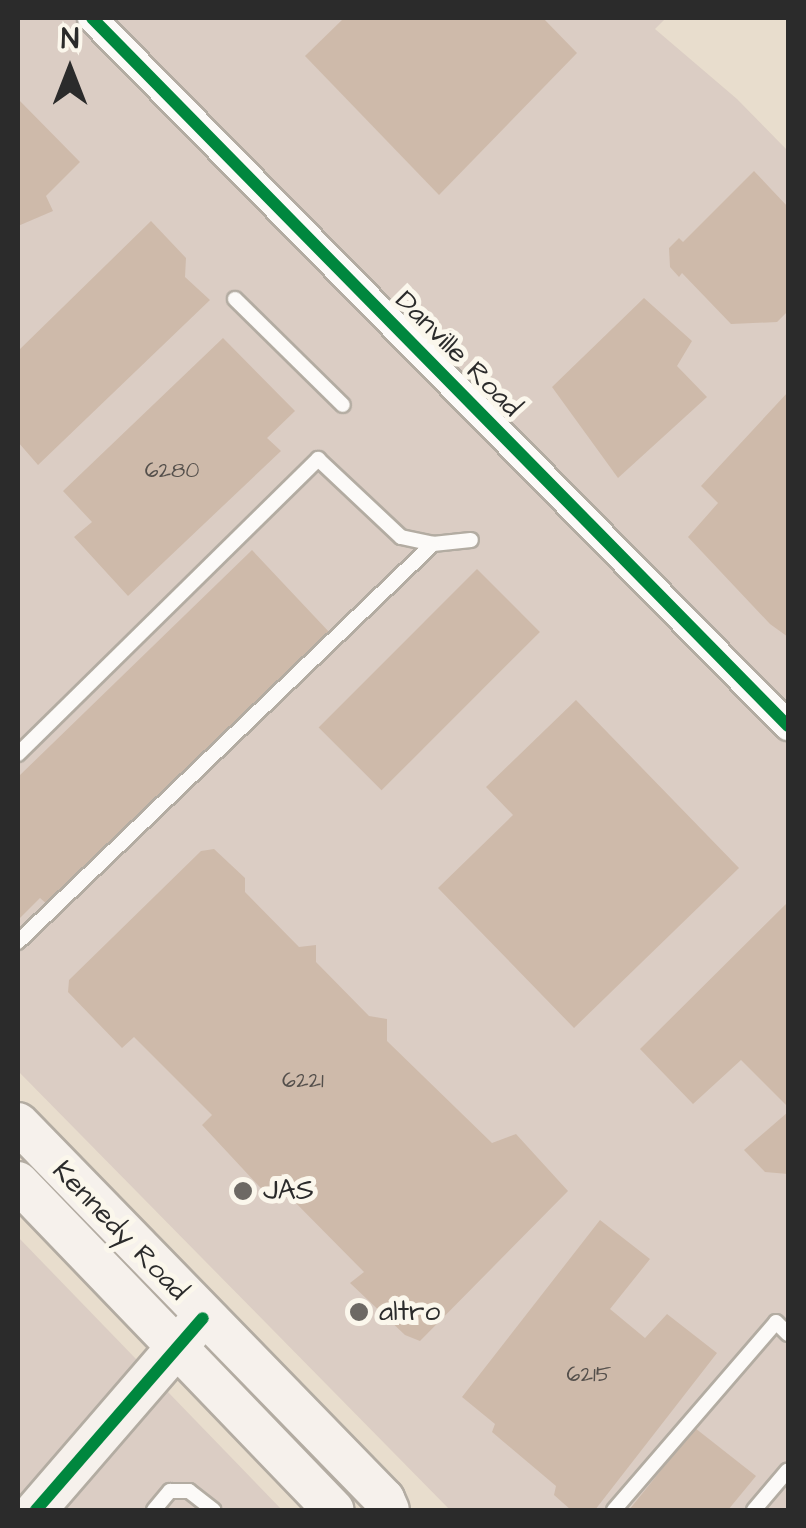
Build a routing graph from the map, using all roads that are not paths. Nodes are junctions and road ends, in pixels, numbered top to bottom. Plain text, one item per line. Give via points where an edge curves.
1 (92, 18) edge
2 (235, 299) dead end
3 (343, 405) dead end
4 (471, 540) dead end
5 (434, 544) junction
6 (788, 726) edge
7 (18, 754) edge
8 (18, 942) edge
9 (18, 1123) edge
10 (18, 1182) edge
11 (190, 1332) junction
12 (788, 1334) edge
13 (788, 1470) edge
14 (36, 1510) edge
15 (154, 1510) edge
16 (212, 1510) edge
17 (334, 1510) edge
18 (389, 1510) edge
19 (614, 1510) edge
20 (754, 1510) edge

1 - 6 street, Danville Road
2 - 3 lane
4 - 5 lane
5 - 7 lane via 400,537 318,459
5 - 8 lane
9 - 11 main road, Kennedy Road
10 - 11 main road, Kennedy Road
11 - 14 main road
11 - 17 main road, Kennedy Road
11 - 18 main road, Kennedy Road
12 - 19 lane via 776,1322
13 - 20 lane
15 - 16 lane via 170,1491 189,1491

